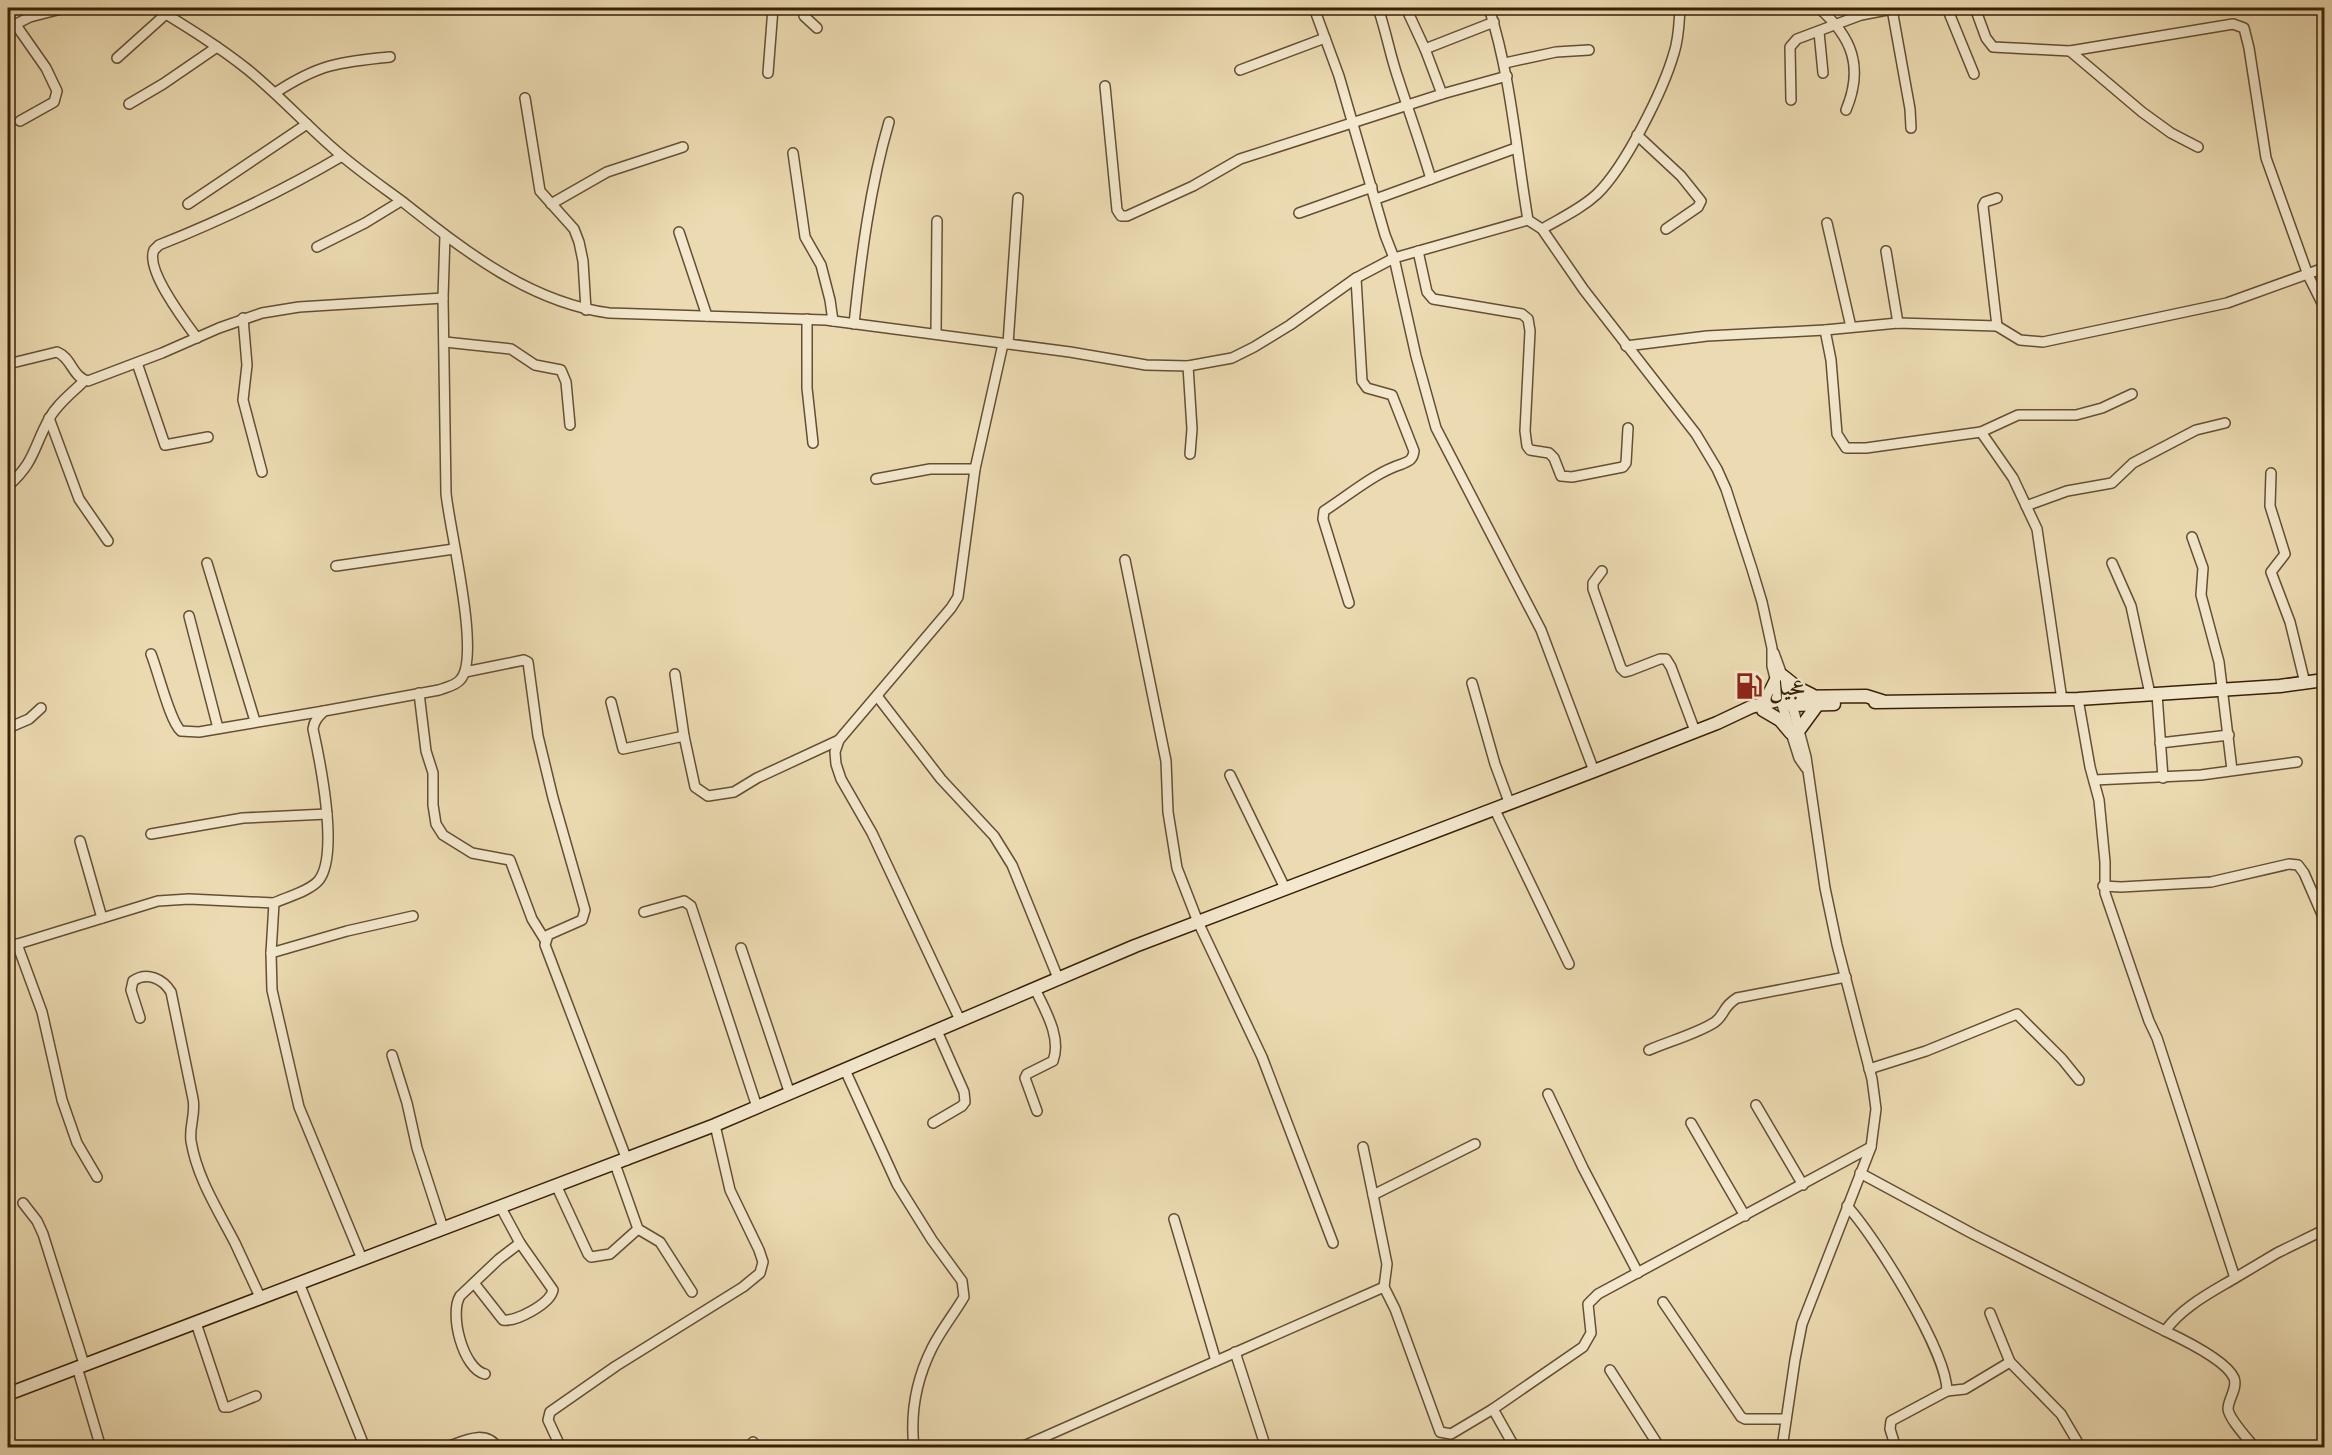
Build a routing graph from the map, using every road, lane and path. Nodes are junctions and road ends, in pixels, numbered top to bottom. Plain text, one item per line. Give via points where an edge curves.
1 (65, 8) edge
2 (156, 8) edge
3 (773, 8) edge
4 (804, 8) edge
5 (1314, 8) edge
6 (1378, 8) edge
7 (1406, 8) edge
8 (1489, 8) edge
9 (1680, 8) edge
10 (1819, 8) edge
11 (1914, 8) edge
12 (1947, 8) edge
13 (1975, 8) edge
14 (1892, 9) junction
15 (166, 14) junction
16 (1494, 22) junction
17 (1836, 23) junction
18 (818, 28) dead end
19 (1820, 32) junction
20 (1324, 38) junction
21 (217, 47) junction
22 (1425, 49) junction
23 (1589, 50) dead end
24 (2070, 51) junction
25 (390, 57) dead end
26 (117, 58) dead end
27 (1505, 63) junction
28 (1240, 70) dead end
29 (768, 73) dead end
30 (1823, 73) dead end
31 (1974, 74) dead end
32 (1507, 76) junction
33 (1105, 86) dead end
34 (275, 93) junction
35 (1442, 94) junction
36 (525, 98) dead end
37 (1791, 100) dead end
38 (129, 104) dead end
39 (1408, 105) junction
40 (1846, 110) dead end
41 (20, 121) dead end
42 (889, 122) dead end
43 (1352, 123) junction
44 (307, 124) junction
45 (1911, 128) dead end
46 (1637, 135) junction
47 (683, 147) dead end
48 (2198, 147) dead end
49 (1516, 148) junction
50 (793, 153) dead end
51 (342, 156) junction
52 (1431, 179) junction
53 (1372, 187) junction
54 (1018, 198) dead end
55 (1997, 198) dead end
56 (1376, 200) junction
57 (401, 201) junction
58 (188, 204) dead end
59 (551, 204) junction
60 (1299, 213) dead end
61 (1528, 220) junction
62 (937, 221) dead end
63 (1827, 223) dead end
64 (1542, 229) junction
65 (1665, 229) dead end
66 (679, 232) dead end
67 (445, 235) junction
68 (317, 247) dead end
69 (1418, 251) junction
70 (1886, 251) dead end
71 (1394, 258) junction
72 (2325, 268) edge
73 (2307, 275) junction
74 (1356, 278) junction
75 (443, 298) junction
76 (2325, 307) edge
77 (586, 310) junction
78 (707, 316) junction
79 (243, 318) junction
80 (807, 319) junction
81 (833, 321) junction
82 (1898, 323) junction
83 (854, 324) junction
84 (1997, 326) junction
85 (1851, 327) junction
86 (1825, 330) junction
87 (936, 334) junction
88 (197, 338) junction
89 (445, 342) junction
90 (1006, 344) junction
91 (1626, 346) junction
92 (137, 363) junction
93 (8, 364) edge
94 (1188, 366) junction
95 (84, 381) junction
96 (2132, 394) dead end
97 (49, 418) junction
98 (2224, 423) dead end
99 (570, 425) dead end
100 (1628, 428) dead end
101 (1981, 432) junction
102 (208, 437) dead end
103 (813, 443) dead end
104 (1190, 454) dead end
105 (975, 469) junction
106 (262, 472) dead end
107 (2271, 473) dead end
108 (876, 479) dead end
109 (8, 486) edge
110 (2026, 506) junction
111 (2192, 537) dead end
112 (108, 541) dead end
113 (454, 549) junction
114 (1125, 560) dead end
115 (207, 563) dead end
116 (2112, 563) dead end
117 (336, 566) dead end
118 (1602, 571) dead end
119 (1349, 603) dead end
120 (189, 616) dead end
121 (151, 654) dead end
122 (465, 672) junction
123 (675, 674) dead end
124 (1779, 678) junction
125 (1472, 683) dead end
126 (2305, 683) junction
127 (2324, 683) edge
128 (2223, 690) junction
129 (419, 693) junction
130 (2154, 694) junction
131 (877, 696) junction
132 (2078, 699) junction
133 (1816, 700) junction
134 (2062, 700) junction
135 (1787, 701) junction
136 (611, 702) dead end
137 (1764, 706) junction
138 (41, 708) dead end
139 (324, 711) junction
140 (255, 721) junction
141 (8, 728) edge
142 (218, 728) junction
143 (1695, 731) junction
144 (1795, 731) junction
145 (2229, 735) junction
146 (684, 736) junction
147 (839, 740) junction
148 (2160, 743) junction
149 (2297, 762) dead end
150 (2232, 770) junction
151 (1594, 771) junction
152 (1230, 775) dead end
153 (2163, 778) junction
154 (2094, 780) junction
155 (1509, 802) junction
156 (1494, 808) junction
157 (327, 814) junction
158 (151, 834) dead end
159 (80, 841) dead end
160 (2103, 886) junction
161 (1285, 888) junction
162 (274, 903) junction
163 (644, 912) dead end
164 (413, 916) dead end
165 (102, 918) junction
166 (2325, 919) edge
167 (1198, 922) junction
168 (545, 940) junction
169 (17, 944) junction
170 (8, 947) edge
171 (741, 948) dead end
172 (271, 953) junction
173 (1569, 964) dead end
174 (1846, 977) junction
175 (1058, 978) junction
176 (1035, 989) junction
177 (140, 1018) dead end
178 (960, 1020) junction
179 (937, 1031) junction
180 (1648, 1050) dead end
181 (392, 1055) dead end
182 (1869, 1069) junction
183 (845, 1070) junction
184 (2079, 1080) dead end
185 (790, 1094) junction
186 (1548, 1094) dead end
187 (1756, 1105) dead end
188 (757, 1107) junction
189 (1036, 1111) dead end
190 (1691, 1123) dead end
191 (933, 1124) dead end
192 (715, 1125) junction
193 (1475, 1144) dead end
194 (1363, 1147) dead end
195 (1871, 1147) junction
196 (621, 1162) junction
197 (1860, 1173) junction
198 (97, 1177) dead end
199 (556, 1185) junction
200 (1803, 1185) junction
201 (1373, 1195) junction
202 (23, 1203) dead end
203 (500, 1206) junction
204 (1847, 1206) junction
205 (1745, 1216) junction
206 (1174, 1219) dead end
207 (443, 1228) junction
208 (638, 1229) junction
209 (2325, 1230) edge
210 (1333, 1243) dead end
211 (520, 1244) junction
212 (362, 1259) junction
213 (1638, 1273) junction
214 (2235, 1278) junction
215 (299, 1283) junction
216 (474, 1283) junction
217 (1384, 1287) junction
218 (692, 1292) dead end
219 (261, 1299) junction
220 (1663, 1302) dead end
221 (1990, 1313) dead end
222 (195, 1323) junction
223 (2165, 1330) junction
224 (1235, 1352) junction
225 (1216, 1360) junction
226 (2010, 1362) junction
227 (80, 1365) junction
228 (1610, 1370) dead end
229 (485, 1374) dead end
230 (1947, 1391) junction
231 (8, 1394) edge
232 (256, 1396) dead end
233 (1493, 1409) junction
234 (1785, 1419) junction
235 (1040, 1444) edge
236 (101, 1448) edge
237 (365, 1448) edge
238 (444, 1448) edge
239 (498, 1448) edge
240 (561, 1448) edge
241 (914, 1448) edge
242 (1019, 1448) edge
243 (1266, 1448) edge
244 (1515, 1448) edge
245 (1660, 1448) edge
246 (1782, 1448) edge
247 (1896, 1448) edge
248 (2081, 1448) edge
249 (2255, 1448) edge

1 - 41 street via 18,23 57,91 54,102
2 - 15 street
3 - 29 street
4 - 18 street via 804,16
5 - 20 street
6 - 39 street
7 - 22 street
8 - 16 street
9 - 46 street via 1679,28 1666,76
10 - 17 street
11 - 14 street
12 - 31 street
13 - 24 street via 1986,38 1994,46
14 - 17 street
14 - 45 street
15 - 21 street
15 - 26 street
16 - 22 street
16 - 27 street
17 - 19 street
17 - 40 street via 1849,43 1856,81
19 - 30 street
19 - 37 street via 1797,39 1790,47
20 - 28 street
20 - 43 street
21 - 34 street
21 - 38 street
22 - 35 street
23 - 27 street via 1556,52
24 - 48 street via 2142,112
24 - 73 street via 2233,24 2244,28 2266,158
25 - 34 street via 326,66
27 - 32 street
32 - 35 street
32 - 49 street
33 - 43 street via 1117,210 1121,216 1193,186 1240,159
34 - 44 street
35 - 39 street
36 - 59 street via 540,191
39 - 43 street
39 - 52 street
42 - 83 street via 874,183
43 - 53 street
44 - 51 street
44 - 58 street
46 - 64 street via 1597,194
46 - 65 street via 1681,176 1701,201
47 - 59 street via 607,172
49 - 52 street
49 - 61 street
50 - 81 street via 805,237 820,265
51 - 57 street
51 - 88 street via 154,250 152,259 168,296
52 - 56 street
53 - 56 street
53 - 60 street
54 - 90 street
55 - 84 street via 1983,206
56 - 71 street
57 - 67 street
57 - 68 street
59 - 77 street via 574,229 579,243
61 - 64 street
61 - 69 street
62 - 87 street
63 - 85 street
64 - 91 street
66 - 78 street
67 - 75 street
67 - 77 street via 531,290
69 - 71 street
69 - 100 street via 1432,299 1509,310 1528,319 1526,431 1530,450 1549,453 1561,476 1623,468
70 - 82 street
71 - 74 street
71 - 151 street via 1436,428 1541,630
72 - 73 street
73 - 76 street
73 - 84 street via 2227,303 2043,342 2020,340
74 - 94 street via 1254,347 1232,358
74 - 119 street via 1362,381 1367,388 1392,395 1414,451 1409,461 1388,469 1324,511 1323,519
75 - 79 street via 299,307
75 - 89 street
77 - 78 street
78 - 80 street
79 - 88 street
79 - 106 street via 247,365 243,400
80 - 81 street
80 - 103 street via 807,388
81 - 83 street
82 - 84 street
82 - 85 street
83 - 87 street
85 - 86 street
86 - 91 street via 1707,336
86 - 101 street via 1833,373 1837,434 1846,448
87 - 90 street
88 - 92 street
89 - 99 street via 511,349 535,365 561,370
89 - 113 street via 446,493
90 - 94 street via 1146,365
90 - 105 street
91 - 124 street via 1689,426 1717,469 1752,569
92 - 95 street
92 - 102 street via 165,445
93 - 95 street via 57,352
94 - 104 street
95 - 97 street
96 - 101 street via 2076,415 2018,415
97 - 109 street via 26,468
97 - 112 street via 79,499
98 - 110 street via 2196,430 2133,463 2112,483 2067,490
101 - 110 street via 2013,478
105 - 108 street via 930,469
105 - 131 street via 957,597
107 - 126 street via 2270,506 2285,556 2271,572 2290,622
110 - 134 street via 2037,529
111 - 128 street via 2203,568 2201,595
113 - 117 street
113 - 122 street via 464,596 469,657
114 - 167 street via 1166,761 1174,858
115 - 140 street
116 - 130 street via 2128,597
118 - 143 street via 1593,589 1621,668 1625,672 1666,659
120 - 142 street
121 - 142 street via 177,728 188,732
122 - 129 street via 455,685
122 - 168 street via 528,662 538,736 585,910 582,920
123 - 146 street
124 - 133 main road
124 - 135 street
124 - 137 main road
125 - 155 street
126 - 127 main road
126 - 128 main road
128 - 130 main road
128 - 145 street
129 - 139 street
129 - 168 street via 426,751 433,773 436,824 443,835 472,852 510,860 532,919
130 - 132 main road
130 - 148 street
131 - 147 street
131 - 175 street via 941,779 994,836 1012,865
132 - 134 main road
132 - 154 street
133 - 134 main road via 1866,696 1882,700
133 - 135 main road
133 - 144 main road
135 - 137 main road
135 - 144 street
136 - 146 street via 623,749
137 - 143 main road
137 - 144 main road
138 - 141 street via 29,719
139 - 140 street
139 - 157 street via 313,729
140 - 142 street
143 - 151 main road
144 - 174 street via 1799,758 1806,768
145 - 148 street
145 - 150 street
146 - 147 street via 695,787 708,796 734,792
147 - 178 street via 835,752 841,779 872,833
148 - 153 street
149 - 150 street
150 - 153 street
151 - 155 main road
152 - 161 street
153 - 154 street
154 - 160 street via 2103,829
155 - 156 main road
156 - 161 main road
156 - 173 street
157 - 158 street via 243,818
157 - 162 street via 323,873 317,882
159 - 165 street
160 - 166 street via 2211,882 2298,865
160 - 214 street
161 - 167 main road
162 - 165 street via 172,899
162 - 172 street
163 - 188 street via 684,901 691,906
164 - 172 street
165 - 169 street
167 - 175 main road
167 - 210 street via 1262,1057
168 - 196 street
169 - 170 street
169 - 198 street via 42,1012 62,1100 77,1143
171 - 185 street
172 - 212 street via 272,990 299,1107
174 - 180 street via 1737,998 1713,1024
174 - 182 street
175 - 176 main road
176 - 178 main road
176 - 189 street via 1055,1042 1053,1061 1025,1077
177 - 219 street via 131,990 133,981 159,979 171,992 194,1099 190,1133 201,1176
178 - 179 main road
179 - 183 main road
179 - 191 street via 965,1102
181 - 207 street
182 - 184 street via 2017,1014
182 - 195 street via 1876,1109
183 - 185 main road
183 - 241 street via 892,1174 964,1288 964,1297 932,1348 914,1397
185 - 188 main road
186 - 213 street
187 - 200 street
188 - 192 main road
190 - 205 street
192 - 196 main road
192 - 240 street via 729,1190 763,1262 760,1273 550,1412 548,1419
193 - 201 street
194 - 201 street
195 - 197 street
195 - 200 street
196 - 199 main road
196 - 208 street
197 - 204 street
197 - 223 street
199 - 203 main road
199 - 208 street via 591,1257 610,1254
200 - 205 street
201 - 217 street via 1387,1264
202 - 227 street via 43,1234
203 - 207 main road
203 - 211 street
204 - 230 street via 1862,1222 1910,1303 1940,1360
204 - 234 street via 1802,1324
205 - 213 street
206 - 225 street
207 - 212 main road
208 - 218 street via 660,1242
209 - 214 street
211 - 216 street
211 - 216 street via 553,1290 552,1296 537,1308 503,1320
212 - 215 main road
213 - 233 street via 1588,1304 1591,1333 1584,1347
214 - 223 street via 2178,1315
215 - 219 main road
215 - 237 street
216 - 229 street via 460,1296 455,1310 470,1364
217 - 224 street
217 - 233 street via 1440,1432 1451,1434
219 - 222 main road
220 - 234 street via 1741,1417
221 - 226 street
222 - 227 main road
222 - 232 street via 224,1407
223 - 249 street via 2203,1350 2230,1372 2235,1383 2228,1408 2230,1416
224 - 225 street
224 - 243 street
225 - 235 street
226 - 230 street via 1965,1389
226 - 248 street via 2061,1414
227 - 231 main road
227 - 236 street
228 - 245 street
230 - 247 street via 1891,1422
233 - 244 street
234 - 246 street
235 - 242 street
238 - 239 street via 478,1437 486,1437

